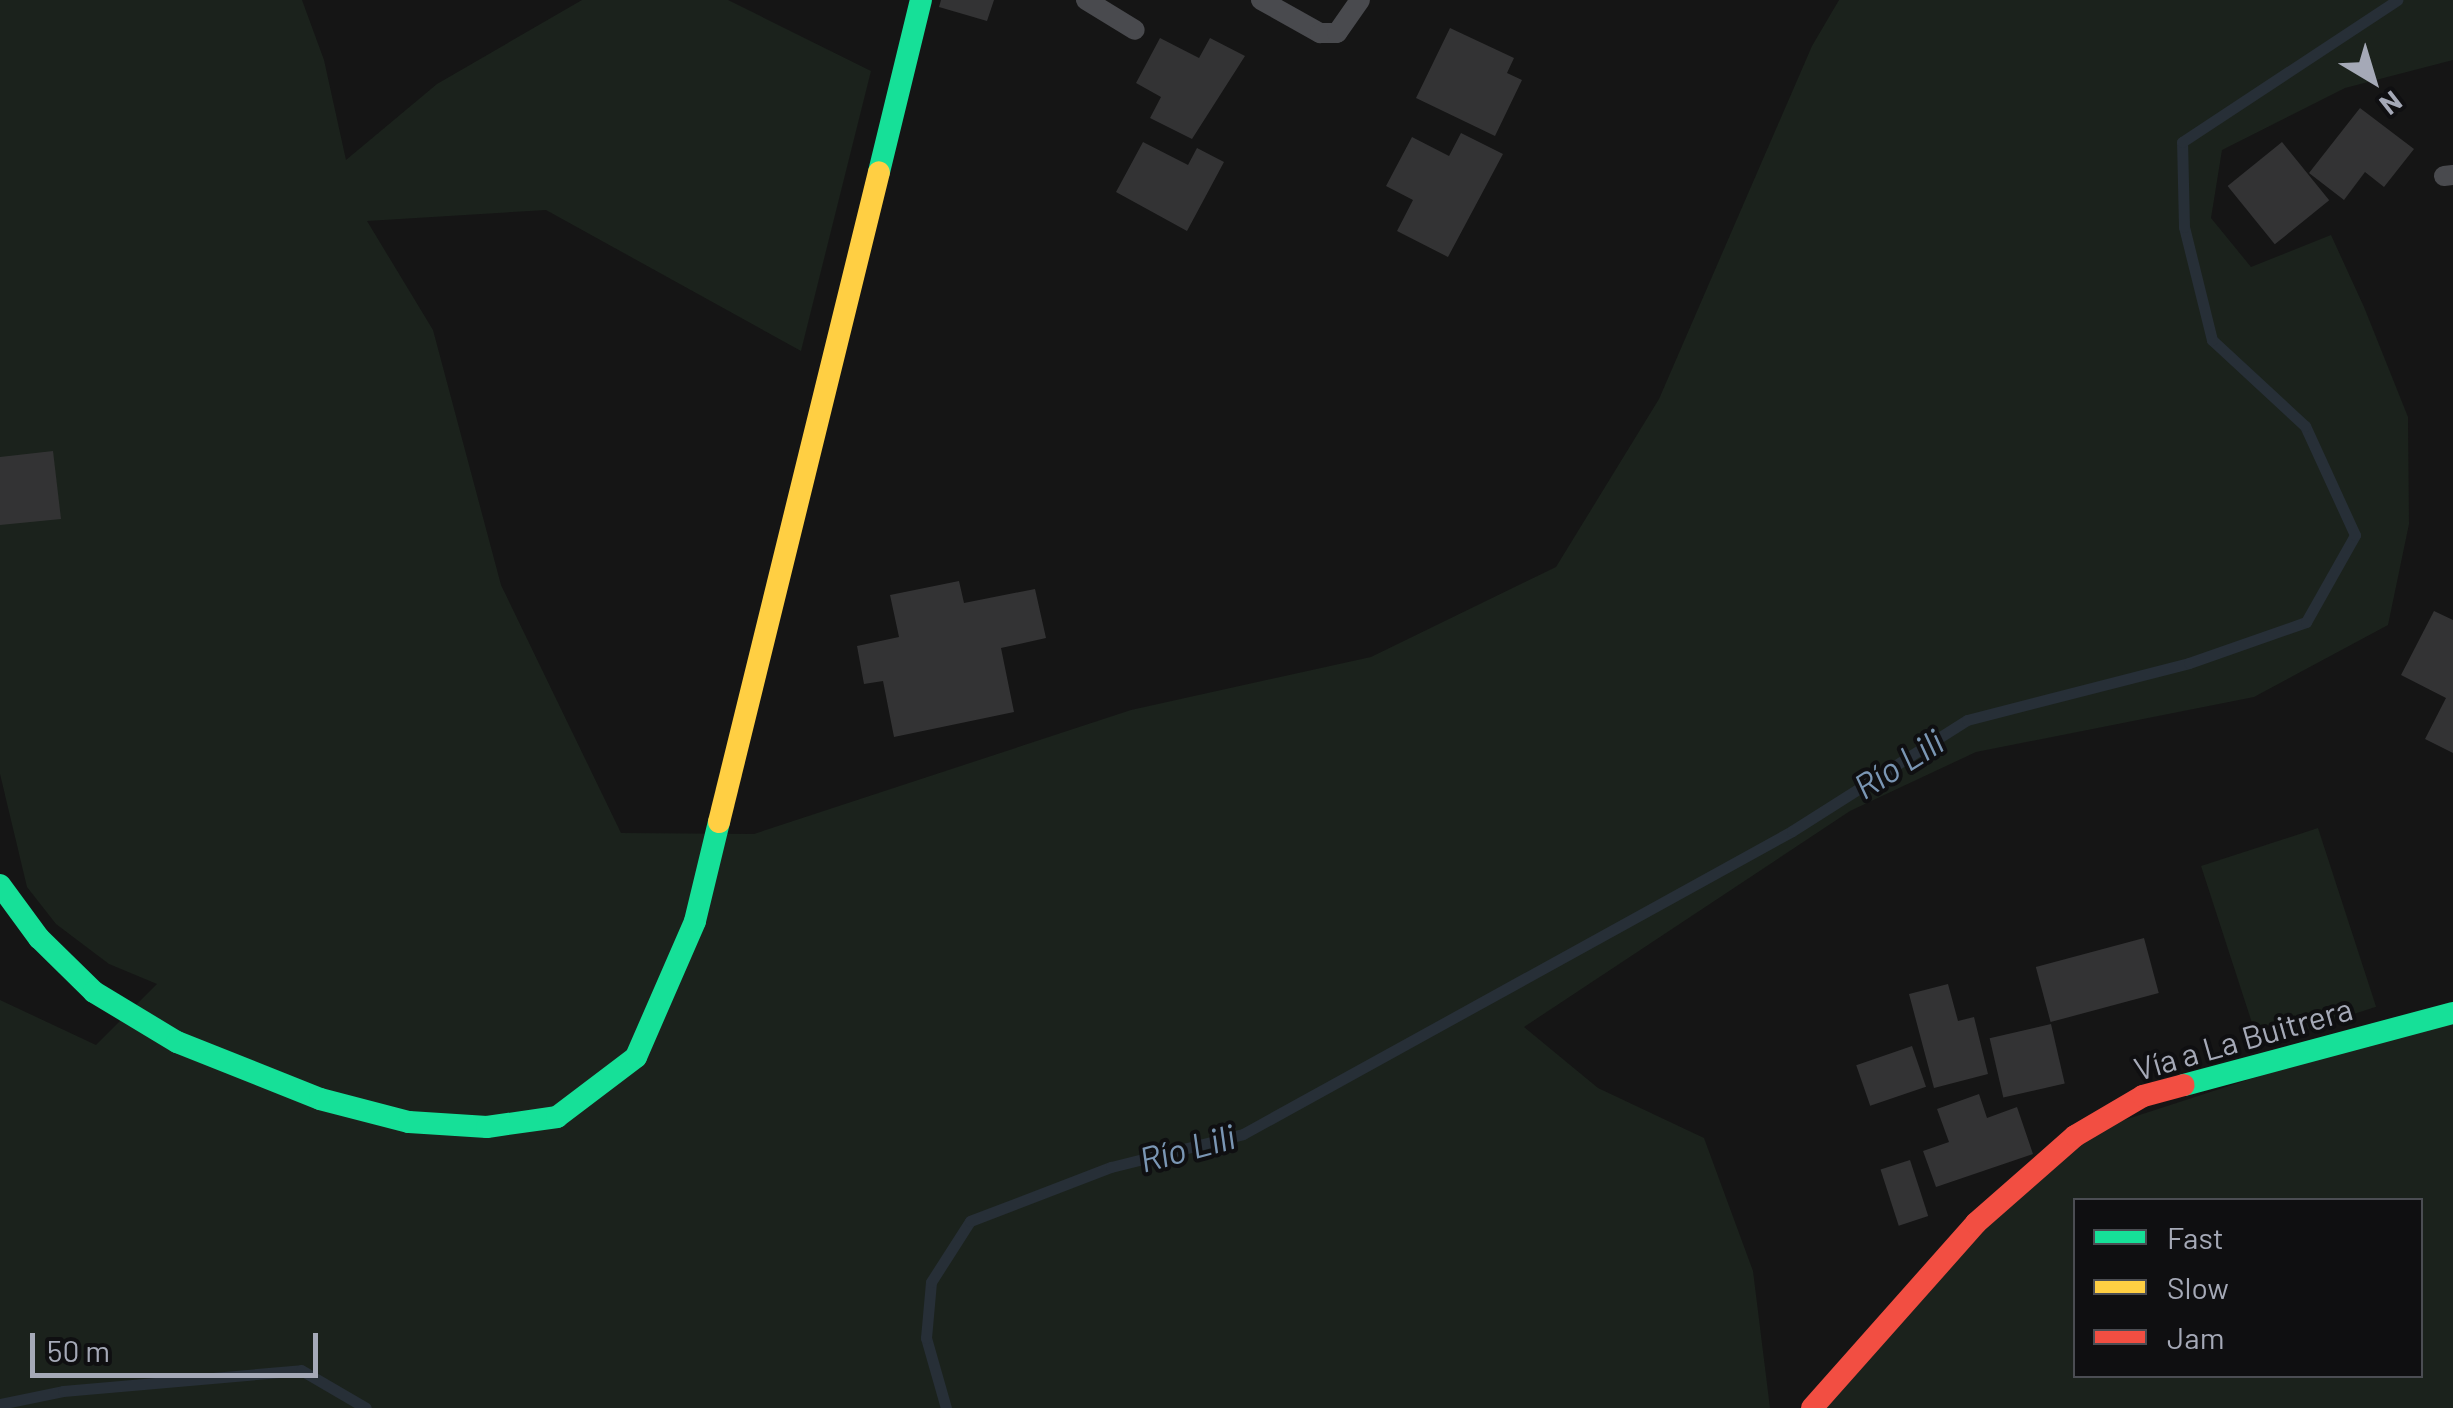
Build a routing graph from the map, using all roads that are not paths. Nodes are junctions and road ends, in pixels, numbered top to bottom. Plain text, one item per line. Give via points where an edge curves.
1 (920, 0) edge
2 (1086, 0) edge
3 (1261, 0) edge
4 (1360, 0) edge
5 (1135, 30) dead end
6 (0, 884) edge
7 (2453, 1013) edge
8 (1812, 1408) edge

1 - 6 street via 695,921 636,1057 556,1117 487,1127 409,1122 320,1099 176,1042 94,992 39,938
2 - 5 lane
3 - 4 lane via 1320,33 1337,33
7 - 8 street, Vía a La Buitrera via 2143,1096 2108,1114 1976,1223

